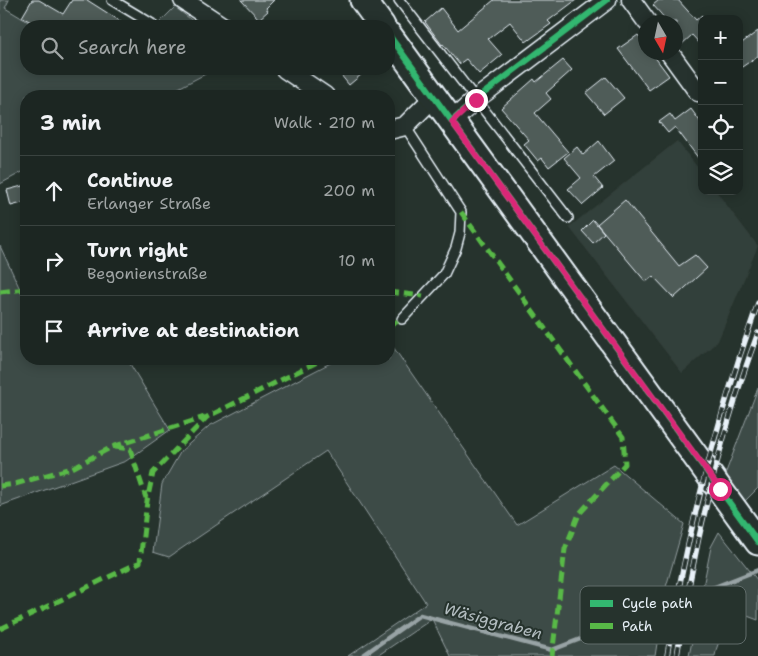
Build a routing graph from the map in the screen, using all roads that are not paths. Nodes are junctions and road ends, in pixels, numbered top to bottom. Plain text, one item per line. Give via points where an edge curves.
1 (112, 0) edge
2 (183, 0) edge
3 (363, 0) edge
4 (399, 0) edge
5 (607, 0) edge
6 (631, 0) edge
7 (643, 15) edge
8 (145, 20) edge
9 (213, 20) edge
10 (378, 20) edge
11 (395, 43) edge
12 (675, 60) edge
13 (294, 75) edge
14 (316, 90) edge
15 (698, 92) dead end
16 (434, 97) junction
17 (476, 100) junction
18 (452, 122) junction
19 (397, 128) edge
20 (568, 218) dead end
21 (402, 319) dead end
22 (758, 542) edge

1 - 8 lane
2 - 9 street
3 - 10 main road
4 - 17 lane
5 - 17 street
6 - 7 street
11 - 16 main road
12 - 15 street
13 - 14 street
16 - 18 main road
16 - 19 street
17 - 18 street
17 - 20 lane
18 - 22 main road
19 - 21 lane via 461,212 456,248 444,274

